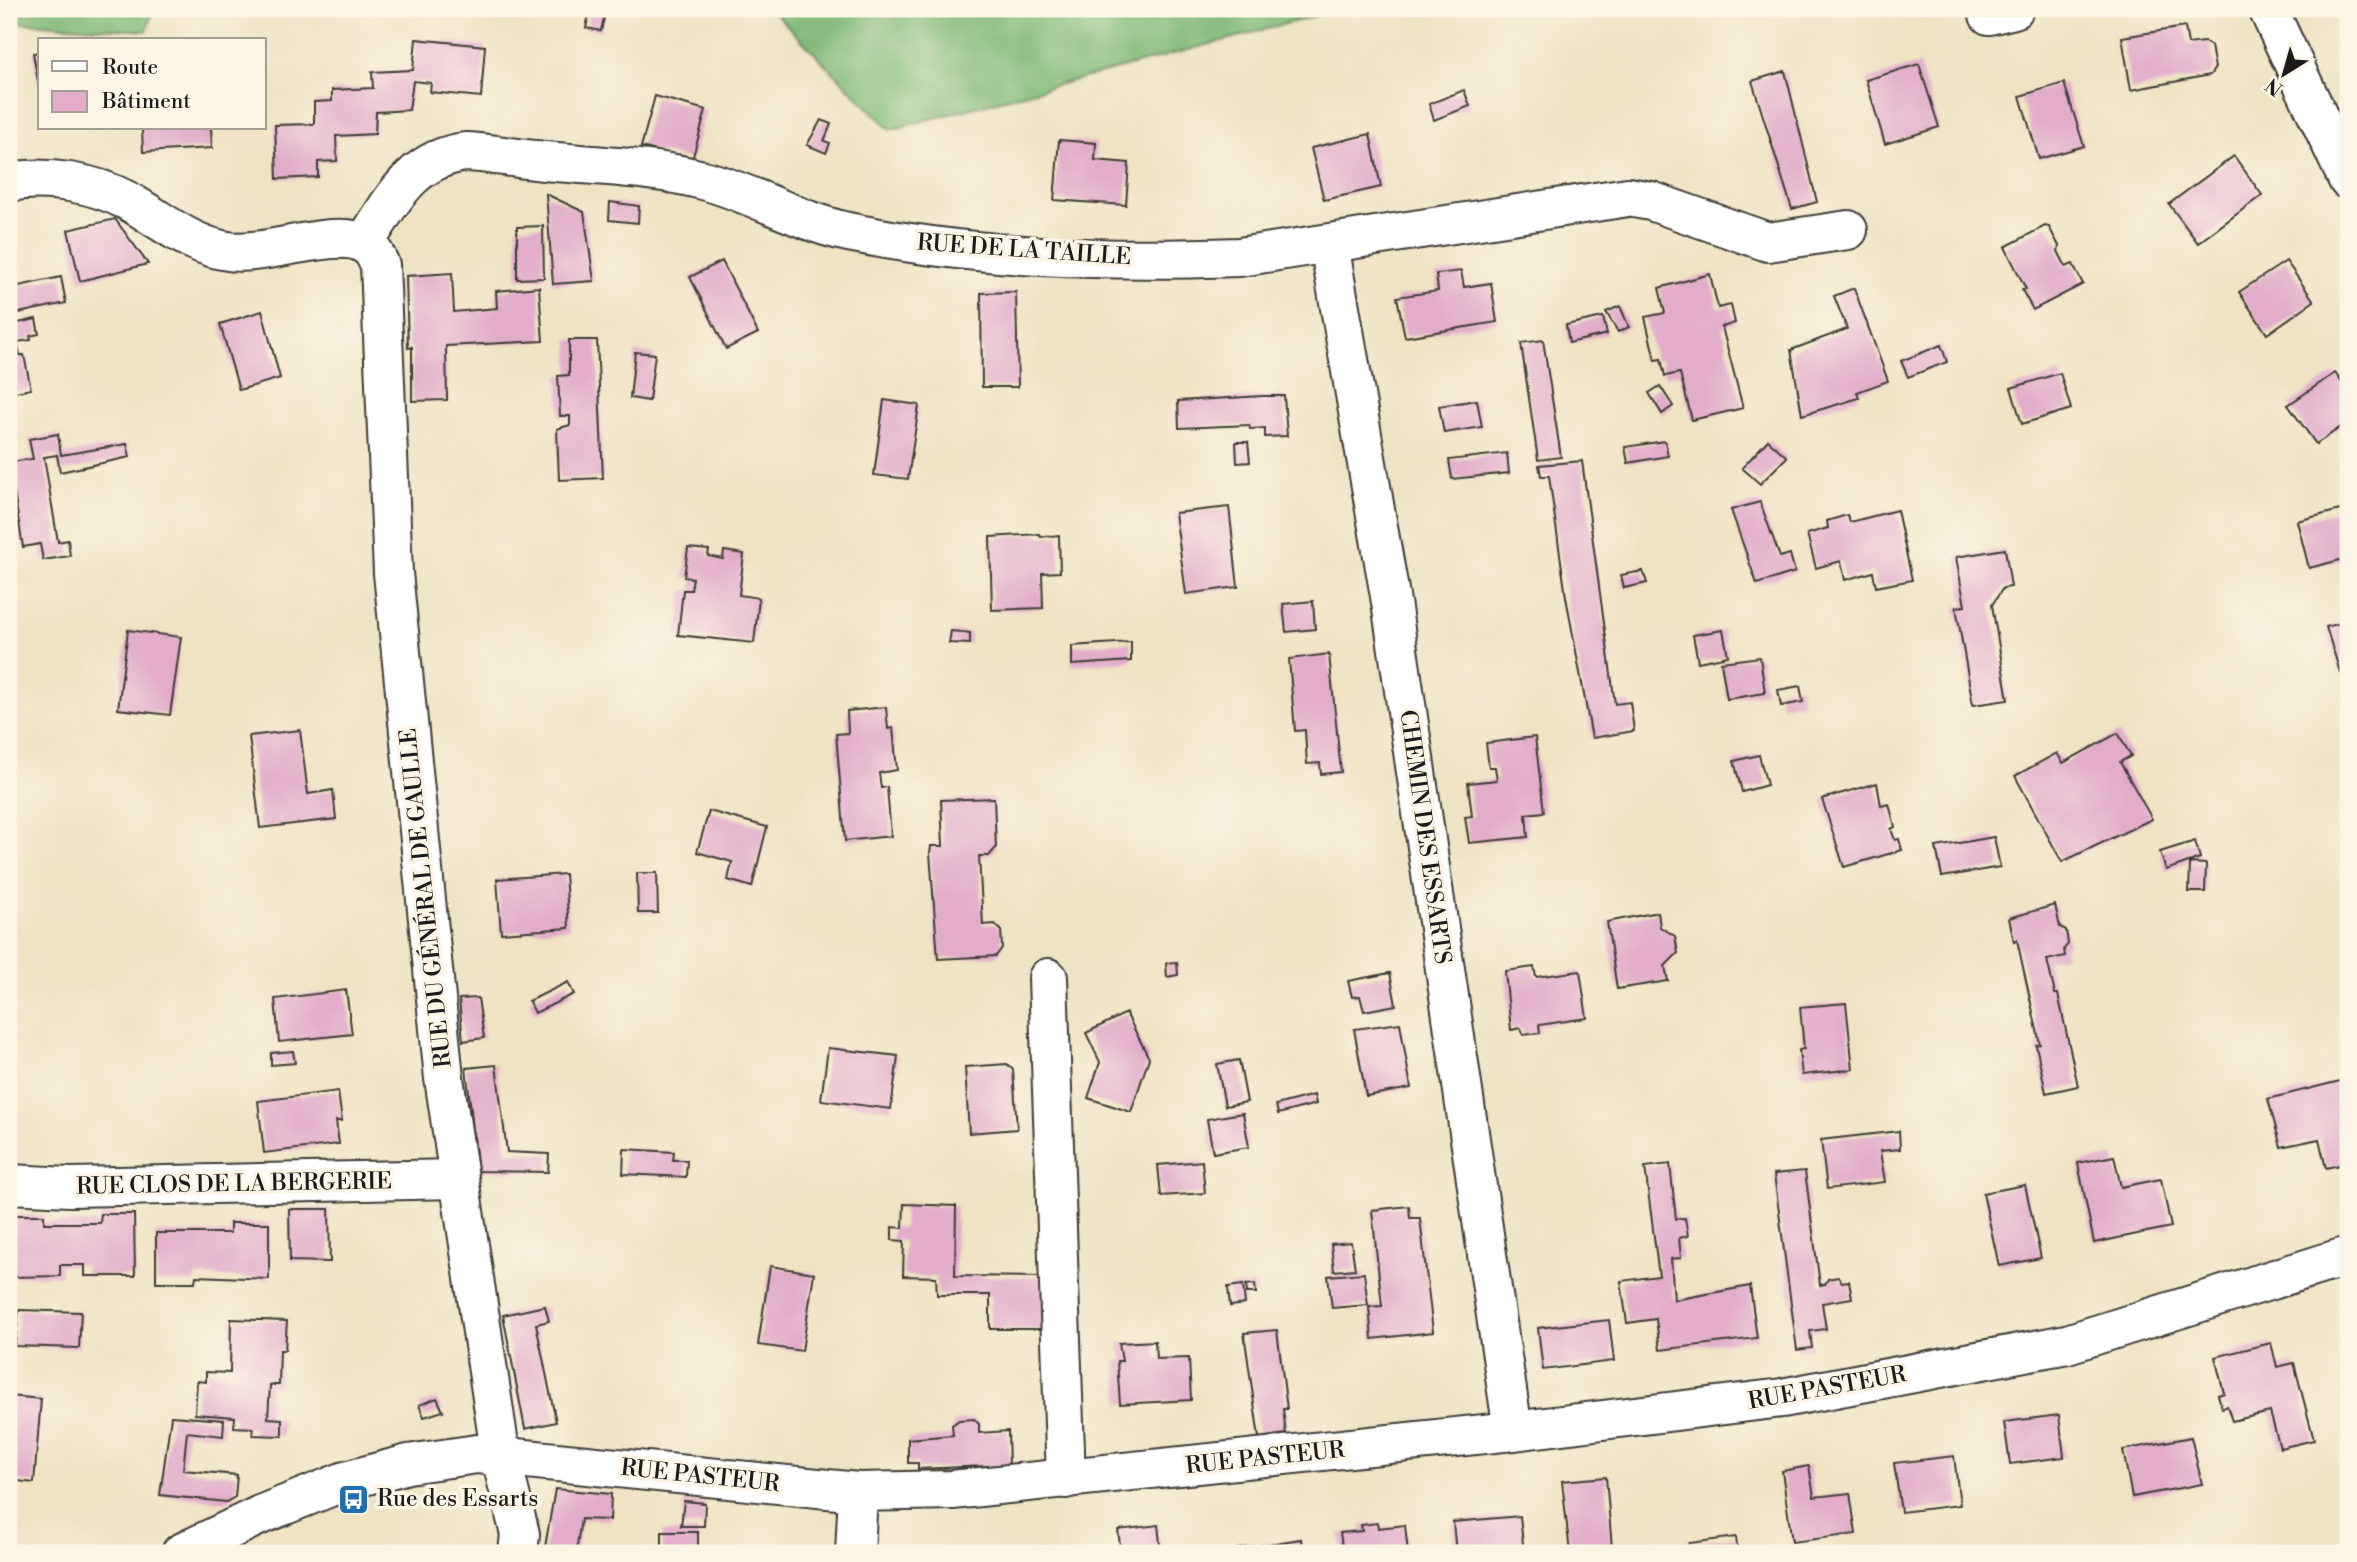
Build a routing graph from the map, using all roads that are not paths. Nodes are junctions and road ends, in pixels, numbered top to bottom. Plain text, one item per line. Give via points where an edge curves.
1 (2268, 9) edge
2 (2348, 180) edge
3 (9, 181) edge
4 (1848, 230) dead end
5 (364, 244) junction
6 (1329, 244) junction
7 (1048, 978) dead end
8 (458, 1179) junction
9 (9, 1184) edge
10 (2348, 1256) edge
11 (1513, 1431) junction
12 (502, 1458) junction
13 (1066, 1479) junction
14 (858, 1492) junction
15 (181, 1553) edge
16 (518, 1553) edge
17 (855, 1553) edge

1 - 2 street
3 - 5 street via 63,181 96,188 127,200 204,246 229,252 347,238
4 - 6 street, RUE DE LA TAILLE via 1768,242 1628,197
5 - 6 street, RUE DE LA TAILLE via 411,175 448,153 489,153 674,173 739,191 823,225 956,251 1175,259 1239,257
5 - 8 street, RUE DU GÉNÉRAL DE GAULLE via 380,265 384,295 393,573
6 - 11 street, CHEMIN DES ESSARTS via 1391,603
7 - 13 street
8 - 9 street, RUE CLOS DE LA BERGERIE via 70,1187
8 - 12 street, RUE DU GÉNÉRAL DE GAULLE
10 - 11 street, RUE PASTEUR via 2067,1344 1782,1398
11 - 13 street, RUE PASTEUR
12 - 14 street, RUE PASTEUR
12 - 15 street, RUE PASTEUR via 477,1454 408,1464 345,1481
12 - 16 street, RUE DU GÉNÉRAL DE GAULLE via 520,1534
13 - 14 street, RUE PASTEUR via 952,1490
14 - 17 street

